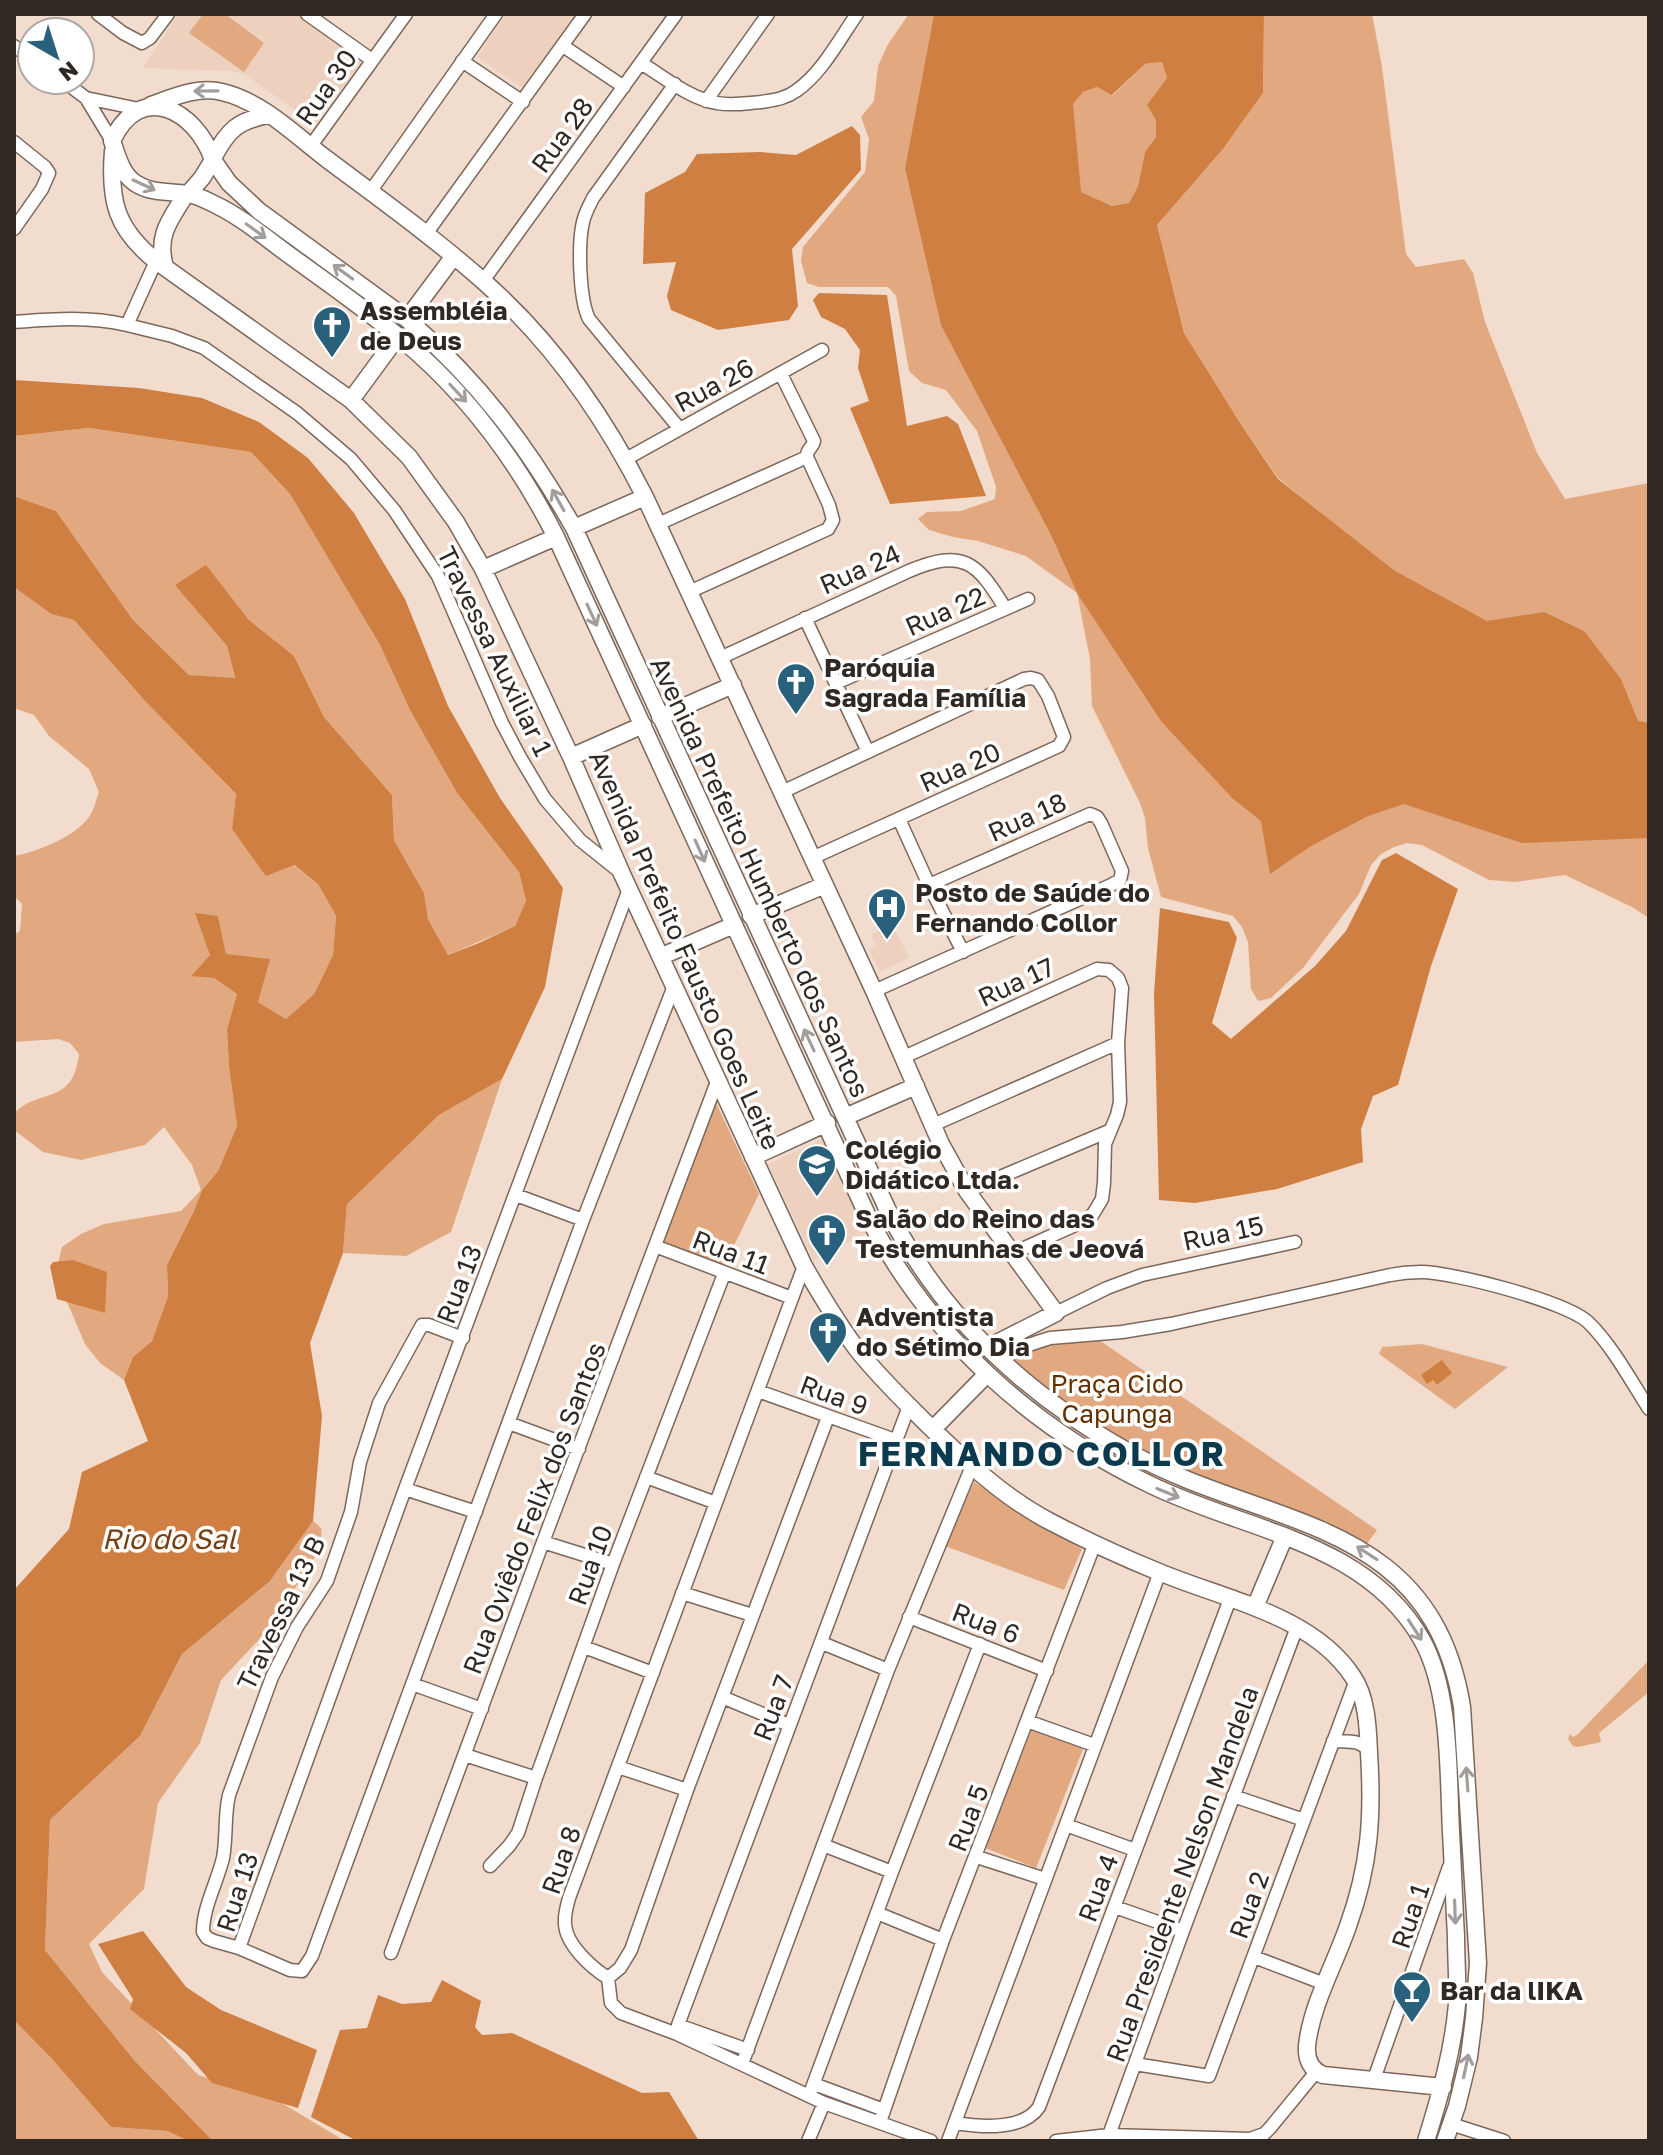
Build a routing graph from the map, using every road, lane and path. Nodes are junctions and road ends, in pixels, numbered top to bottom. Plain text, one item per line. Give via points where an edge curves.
1 (98, 14) edge
2 (168, 14) edge
3 (307, 14) edge
4 (406, 14) edge
5 (496, 14) edge
6 (585, 14) edge
7 (676, 14) edge
8 (768, 14) edge
9 (857, 14) edge
10 (563, 46) junction
11 (372, 60) junction
12 (462, 61) junction
13 (641, 63) junction
14 (675, 84) junction
15 (624, 87) junction
16 (83, 96) edge
17 (86, 98) junction
18 (706, 101) junction
19 (523, 102) junction
20 (140, 109) junction
21 (268, 115) junction
22 (14, 142) edge
23 (113, 143) junction
24 (310, 147) junction
25 (213, 159) junction
26 (370, 192) junction
27 (187, 194) junction
28 (14, 229) edge
29 (426, 234) junction
30 (454, 256) junction
31 (161, 264) junction
32 (483, 281) junction
33 (407, 319) junction
34 (14, 322) edge
35 (127, 325) junction
36 (398, 336) junction
37 (822, 350) dead end
38 (781, 374) junction
39 (351, 400) junction
40 (679, 428) junction
41 (807, 457) junction
42 (626, 459) junction
43 (645, 497) junction
44 (658, 524) junction
45 (574, 528) junction
46 (556, 537) junction
47 (483, 569) junction
48 (689, 592) junction
49 (1028, 599) dead end
50 (1005, 608) junction
51 (805, 618) junction
52 (720, 658) junction
53 (836, 683) junction
54 (733, 685) junction
55 (660, 717) junction
56 (643, 725) junction
57 (868, 752) junction
58 (571, 757) junction
59 (782, 792) junction
60 (899, 819) junction
61 (812, 858) junction
62 (626, 881) junction
63 (825, 885) junction
64 (929, 885) junction
65 (751, 916) junction
66 (734, 925) junction
67 (963, 952) junction
68 (662, 956) junction
69 (674, 986) junction
70 (874, 991) junction
71 (1118, 1043) junction
72 (904, 1057) junction
73 (718, 1079) junction
74 (916, 1086) junction
75 (845, 1117) junction
76 (827, 1123) junction
77 (933, 1125) junction
78 (1109, 1131) junction
79 (753, 1157) junction
80 (967, 1191) junction
81 (516, 1195) junction
82 (583, 1220) junction
83 (903, 1240) junction
84 (1295, 1242) dead end
85 (655, 1246) junction
86 (884, 1246) junction
87 (1011, 1254) junction
88 (804, 1266) junction
89 (724, 1274) junction
90 (792, 1298) junction
91 (1056, 1313) junction
92 (463, 1338) junction
93 (987, 1348) junction
94 (1000, 1361) junction
95 (987, 1374) junction
96 (758, 1391) junction
97 (909, 1406) junction
98 (1649, 1409) edge
99 (828, 1417) junction
100 (509, 1423) junction
101 (933, 1429) junction
102 (895, 1440) junction
103 (579, 1449) junction
104 (972, 1466) junction
105 (646, 1477) junction
106 (405, 1489) junction
107 (716, 1503) junction
108 (476, 1512) junction
109 (1285, 1536) junction
110 (543, 1542) junction
111 (1095, 1543) junction
112 (613, 1564) junction
113 (1160, 1572) junction
114 (682, 1593) junction
115 (1230, 1599) junction
116 (1255, 1607) junction
117 (752, 1615) junction
118 (909, 1617) junction
119 (1297, 1627) junction
120 (822, 1643) junction
121 (980, 1644) junction
122 (584, 1647) junction
123 (888, 1670) junction
124 (1047, 1671) junction
125 (653, 1673) junction
126 (1356, 1680) junction
127 (412, 1684) junction
128 (722, 1697) junction
129 (482, 1709) junction
130 (1027, 1721) junction
131 (789, 1725) junction
132 (1333, 1741) junction
133 (1094, 1745) junction
134 (1369, 1752) junction
135 (465, 1755) junction
136 (618, 1767) junction
137 (536, 1778) junction
138 (687, 1790) junction
139 (1233, 1796) junction
140 (1469, 1811) junction
141 (1450, 1813) junction
142 (1304, 1820) junction
143 (1066, 1825) junction
144 (823, 1845) junction
145 (1135, 1850) junction
146 (1453, 1856) junction
147 (977, 1857) junction
148 (490, 1866) dead end
149 (892, 1872) junction
150 (1045, 1879) junction
151 (1115, 1907) junction
152 (877, 1913) junction
153 (1183, 1931) junction
154 (943, 1940) junction
155 (239, 1948) junction
156 (391, 1953) dead end
157 (1254, 1957) junction
158 (608, 1978) junction
159 (1325, 1984) junction
160 (677, 2030) junction
161 (748, 2050) junction
162 (742, 2064) junction
163 (1135, 2064) junction
164 (1316, 2072) junction
165 (1374, 2079) junction
166 (1443, 2087) junction
167 (811, 2090) junction
168 (824, 2103) junction
169 (882, 2116) junction
170 (955, 2123) junction
171 (1451, 2124) junction
172 (1109, 2135) junction
173 (1094, 2139) edge
174 (808, 2141) edge
175 (931, 2141) edge
176 (948, 2141) edge
177 (1056, 2141) edge
178 (1426, 2141) edge
179 (1445, 2141) edge
180 (1504, 2141) edge

1 - 2 street via 142,43
3 - 11 street
4 - 11 street, Rua 30
5 - 12 street
6 - 10 street
7 - 13 street, Rua 28
8 - 18 street
9 - 18 street via 795,92 749,103
10 - 15 street
10 - 19 street
11 - 24 street, Rua 30
12 - 19 street
12 - 26 street
13 - 14 street
13 - 15 street, Rua 28
14 - 18 street
14 - 40 street via 593,198 584,217 581,245 589,319
15 - 32 street, Rua 28
16 - 17 street
17 - 20 street
17 - 23 street
19 - 29 street
21 -> 20 street via 213,90
20 - 23 street via 121,124
20 - 25 street via 176,112 195,129
21 - 24 street
21 - 25 street via 234,127
22 - 28 street via 49,173
23 -> 27 street via 123,170 141,187
23 - 31 street, Avenida Prefeito Fausto Goes Leite via 112,185 119,216 132,239
24 - 26 street
25 - 27 street
33 -> 25 street, Avenida Prefeito Humberto dos Santos via 259,211
26 - 29 street
27 - 31 street via 162,237
27 -> 36 street, Avenida Prefeito Humberto dos Santos via 228,211
29 - 30 street
30 - 32 street
30 - 33 street
31 - 35 street
31 - 39 street, Avenida Prefeito Fausto Goes Leite
32 - 42 street via 576,383
45 -> 33 street, Avenida Prefeito Humberto dos Santos via 493,404
34 - 35 street, Travessa Auxiliar 1 via 80,318
35 - 62 street, Travessa Auxiliar 1 via 204,348 320,431 361,470 438,576 502,723 545,799
36 - 39 street
36 -> 46 street, Avenida Prefeito Humberto dos Santos via 480,419
37 - 38 street, Rua 26
38 - 40 street, Rua 26
38 - 41 street via 814,441
39 - 47 street, Avenida Prefeito Fausto Goes Leite via 422,473
40 - 42 street, Rua 26
41 - 44 street
41 - 48 street via 833,513 830,527
42 - 43 street
43 - 44 street
43 - 45 street
44 - 48 street
45 - 55 street, Avenida Prefeito Humberto dos Santos
46 - 47 street
46 -> 56 street, Avenida Prefeito Humberto dos Santos
47 - 58 street, Avenida Prefeito Fausto Goes Leite
48 - 52 street
49 - 50 street, Rua 22
50 - 51 street, Rua 24 via 976,567 943,560
50 - 53 street, Rua 22
51 - 52 street, Rua 24
51 - 53 street
52 - 54 street
53 - 57 street
54 - 55 street
54 - 59 street
55 - 65 street, Avenida Prefeito Humberto dos Santos
56 - 58 street
56 -> 66 street, Avenida Prefeito Humberto dos Santos
57 - 59 street
57 - 60 street, Rua 20 via 1020,680 1039,681 1048,696 1064,737 1059,746
58 - 62 street, Avenida Prefeito Fausto Goes Leite
59 - 61 street
60 - 61 street, Rua 20
60 - 64 street
61 - 63 street
62 - 68 street, Avenida Prefeito Fausto Goes Leite
62 - 81 street, Rua 13
63 - 65 street
63 - 70 street
64 - 67 street
64 - 67 street, Rua 18 via 1085,815 1094,815 1101,823 1120,864 1120,880
75 -> 65 street, Avenida Prefeito Humberto dos Santos
66 - 68 street
66 - 76 street, Avenida Prefeito Humberto dos Santos
67 - 70 street, Rua 18
68 - 69 street, Avenida Prefeito Fausto Goes Leite
69 - 73 street, Avenida Prefeito Fausto Goes Leite
69 - 82 street, Rua 13
70 - 72 street
71 - 72 street, Rua 17 via 1121,984 1116,974 1102,968
71 - 77 street
71 - 78 street via 1120,1102
72 - 74 street
73 - 79 street, Avenida Prefeito Fausto Goes Leite
73 - 85 street, Rua Oviêdo Felix dos Santos
74 - 75 street
74 - 77 street
75 - 83 street, Avenida Prefeito Humberto dos Santos
76 - 79 street
76 - 86 street, Avenida Prefeito Humberto dos Santos
77 - 80 street
78 - 80 street
78 - 87 street via 1102,1199 1093,1214
79 - 88 street, Avenida Prefeito Fausto Goes Leite
80 - 87 street
81 - 82 street
81 - 92 street, Rua 13
82 - 100 street, Rua 13
83 - 86 street
83 - 93 street, Avenida Prefeito Humberto dos Santos
84 - 91 street, Rua 15 via 1142,1275
85 - 89 street, Rua 11
85 - 103 street, Rua Oviêdo Felix dos Santos
86 - 95 street, Avenida Prefeito Humberto dos Santos via 919,1297
87 - 91 street
88 - 90 street, Rua 8
88 - 97 street, Avenida Prefeito Fausto Goes Leite via 853,1344
89 - 90 street, Rua 11
89 - 105 street, Rua 10
90 - 96 street, Rua 8
91 - 93 street, Rua 15
92 - 106 street, Rua 13
92 - 155 street, Travessa 13 B via 429,1325 417,1331 375,1416 327,1581 297,1627 247,1740 229,1795 224,1853 203,1929 211,1940
93 - 94 street, Avenida Prefeito Humberto dos Santos
94 - 98 street via 1050,1338 1140,1330 1421,1272 1551,1302 1581,1316 1606,1343
140 -> 94 street, Avenida Prefeito Humberto dos Santos via 1458,1680 1442,1637 1402,1580 1329,1532 1200,1485 1128,1452 1052,1404
95 - 101 street
95 -> 109 street, Avenida Prefeito Humberto dos Santos via 1095,1457 1155,1487
96 - 99 street, Rua 9
96 - 107 street, Rua 8
97 - 101 street, Avenida Prefeito Fausto Goes Leite
97 - 102 street, Rua 7
99 - 102 street, Rua 9
99 - 117 street
100 - 103 street
100 - 108 street, Rua 13
101 - 104 street, Avenida Prefeito Fausto Goes Leite
102 - 120 street, Rua 7
103 - 110 street, Rua Oviêdo Felix dos Santos
104 - 111 street, Avenida Prefeito Fausto Goes Leite via 1030,1509
104 - 118 street
105 - 107 street
105 - 112 street, Rua 10
106 - 108 street
106 - 155 street, Rua 13
107 - 114 street, Rua 8
108 - 127 street, Rua 13
109 - 116 street
109 -> 141 street, Avenida Prefeito Humberto dos Santos via 1365,1576 1394,1601 1422,1641 1441,1696
110 - 112 street
110 - 129 street, Rua Oviêdo Felix dos Santos
111 - 113 street, Avenida Prefeito Fausto Goes Leite
111 - 124 street, Rua 5
112 - 122 street, Rua 10
113 - 115 street, Avenida Prefeito Fausto Goes Leite
113 - 133 street, Rua 4
114 - 117 street
114 - 125 street, Rua 8
115 - 116 street, Avenida Prefeito Fausto Goes Leite
115 - 145 street, Rua 4
116 - 119 street, Avenida Prefeito Fausto Goes Leite
117 - 128 street
118 - 121 street, Rua 6
118 - 123 street
119 - 126 street, Avenida Prefeito Fausto Goes Leite via 1327,1647
119 - 139 street, Rua Presidente Nelson Mandela
120 - 123 street
120 - 131 street, Rua 7
121 - 124 street, Rua 6
121 - 149 street, Rua 5
122 - 125 street
122 - 137 street, Rua 10
123 - 144 street
124 - 130 street, Rua 5
125 - 136 street, Rua 8
126 - 132 street, Rua 2
126 - 134 street, Avenida Prefeito Fausto Goes Leite
127 - 129 street
127 - 155 street, Rua 13 via 308,1964 296,1971
128 - 131 street
128 - 138 street
129 - 135 street, Rua Oviêdo Felix dos Santos
130 - 133 street
130 - 147 street, Rua 5
131 - 160 street, Rua 7
132 - 134 street via 1359,1742
132 - 142 street, Rua 2
133 - 143 street, Rua 4
134 - 159 street, Avenida Prefeito Fausto Goes Leite via 1371,1827 1366,1861
135 - 137 street
135 - 156 street, Rua Oviêdo Felix dos Santos
136 - 138 street
136 - 158 street, Rua 8 via 564,1919 579,1952
137 - 148 street, Rua 10 via 518,1833
138 - 158 street via 631,1950
139 - 142 street
139 - 153 street, Rua Presidente Nelson Mandela
140 - 141 street
171 -> 140 street, Avenida Prefeito Humberto dos Santos via 1469,2057 1478,1963
141 - 146 street, Avenida Prefeito Humberto dos Santos
142 - 157 street, Rua 2
143 - 145 street
143 - 150 street, Rua 4
144 - 149 street
144 - 161 street
145 - 151 street, Rua 4
146 - 165 street, Rua 1
146 -> 166 street, Avenida Prefeito Humberto dos Santos via 1457,2002
147 - 150 street
147 - 154 street, Rua 5
149 - 152 street, Rua 5
150 - 170 street, Rua 4
151 - 153 street
151 - 170 street, Rua 4 via 1036,2112 1022,2122
152 - 154 street
152 - 167 street, Rua 5
153 - 163 street, Rua Presidente Nelson Mandela
154 - 169 street, Rua 5
157 - 159 street
157 - 163 street, Rua 2 via 1209,2076
158 - 160 street via 610,2000 617,2010
159 - 164 street, Avenida Prefeito Fausto Goes Leite via 1308,2042 1308,2059
160 - 161 street
160 - 162 street
161 - 162 street
162 - 167 street
163 - 172 street, Rua Presidente Nelson Mandela
164 - 165 street
164 - 172 street via 1257,2137
165 - 166 street
166 - 178 street, Avenida Prefeito Humberto dos Santos
167 - 168 street
167 - 169 street
168 - 169 street
168 - 174 street
169 - 175 street
170 - 176 street, Rua 4
171 - 179 street, Avenida Prefeito Humberto dos Santos
171 - 180 street
172 - 173 street
173 - 177 street

